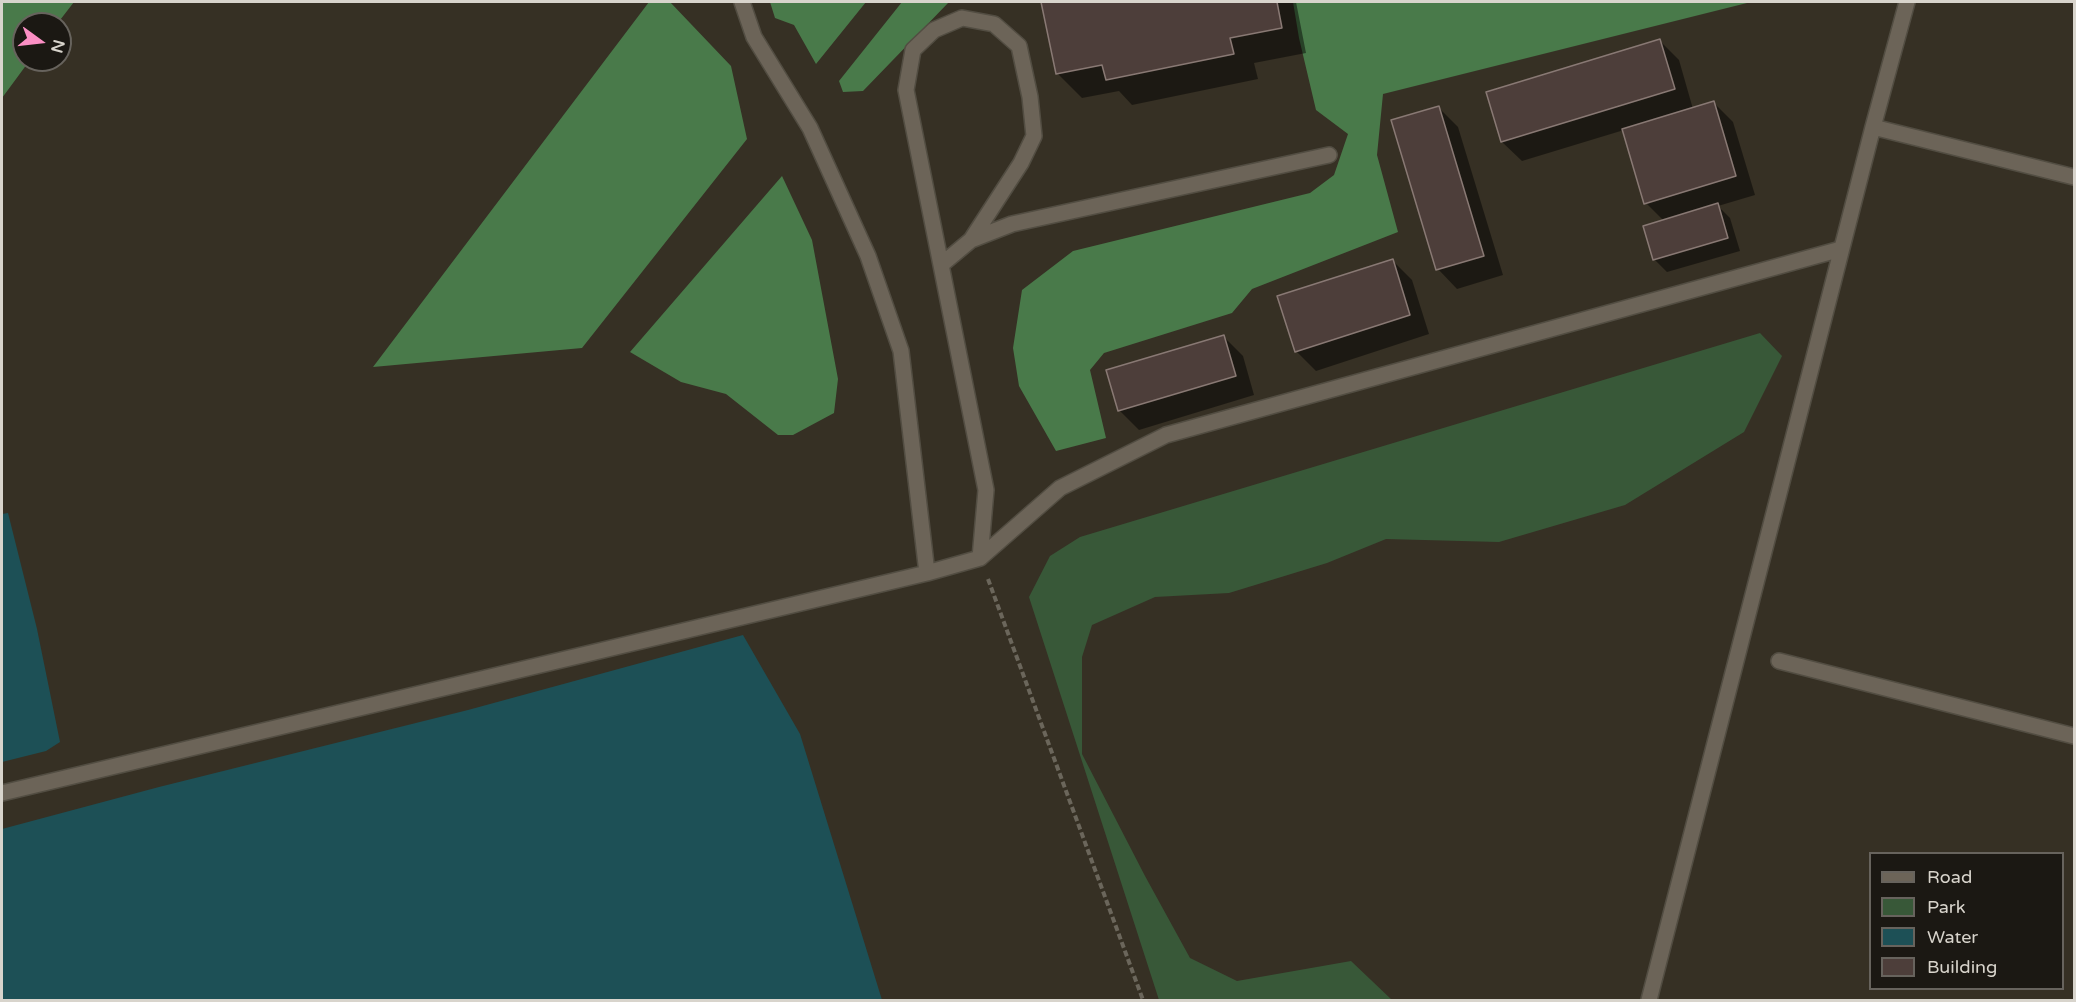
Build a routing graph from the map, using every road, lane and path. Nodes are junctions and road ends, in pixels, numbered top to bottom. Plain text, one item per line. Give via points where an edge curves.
1 (742, 2) edge
2 (1907, 2) edge
3 (1873, 127) junction
4 (1329, 156) dead end
5 (2074, 177) edge
6 (971, 240) junction
7 (1841, 249) junction
8 (941, 266) junction
9 (980, 558) junction
10 (927, 573) junction
11 (1779, 661) dead end
12 (2074, 736) edge
13 (2, 793) edge
14 (1143, 1000) edge
15 (1648, 1000) edge

1 - 10 street via 754,37 810,128 825,160 868,256 901,351
2 - 3 street
3 - 5 street
3 - 7 street
4 - 6 street via 1012,224
6 - 8 street
6 - 8 street via 1034,136 1018,46 994,24 962,18 934,30 913,50 906,90
7 - 9 street via 1166,435 1060,488
7 - 15 street
8 - 9 street via 986,490
9 - 10 street
9 - 14 path
10 - 13 street
11 - 12 street

